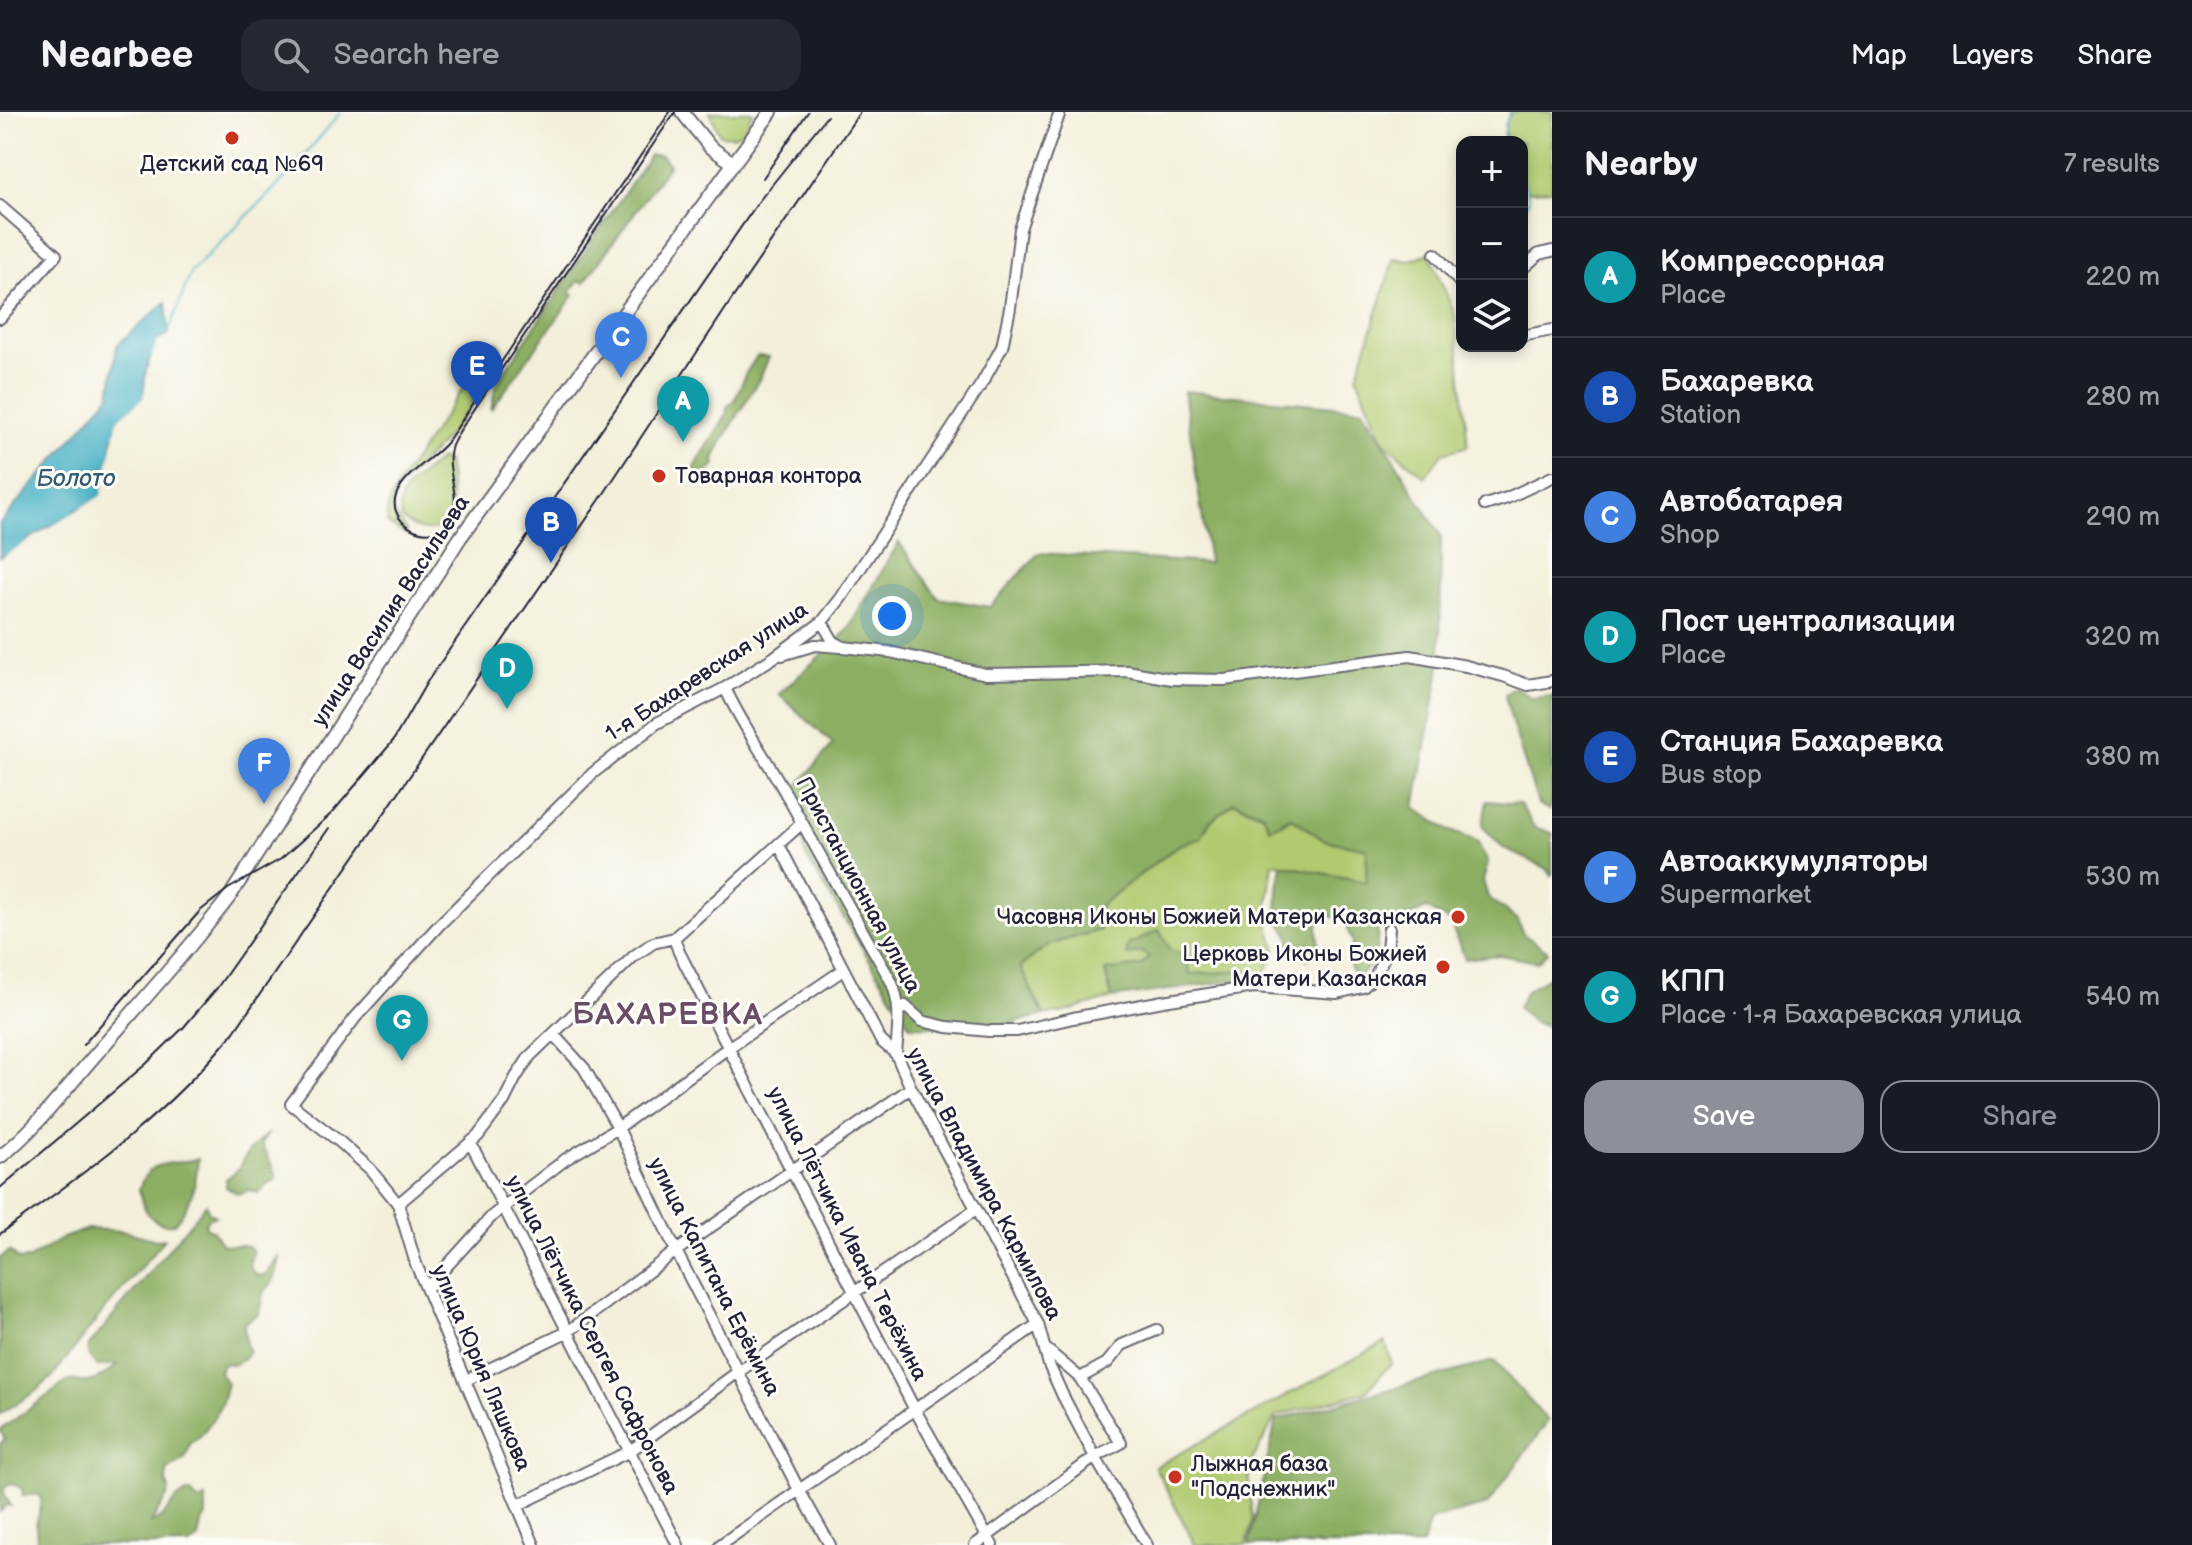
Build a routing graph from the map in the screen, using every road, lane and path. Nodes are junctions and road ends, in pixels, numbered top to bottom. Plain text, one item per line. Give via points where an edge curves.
1 (682, 112) edge
2 (771, 112) edge
3 (1060, 112) edge
4 (733, 163) junction
5 (0, 206) edge
6 (1552, 251) edge
7 (1435, 254) dead end
8 (1528, 264) edge
9 (1458, 280) edge
10 (0, 318) edge
11 (1552, 330) edge
12 (1528, 335) edge
13 (1552, 477) edge
14 (1485, 505) dead end
15 (822, 622) junction
16 (843, 647) junction
17 (773, 658) junction
18 (1552, 681) edge
19 (725, 688) junction
20 (801, 824) junction
21 (779, 845) junction
22 (1389, 929) dead end
23 (674, 938) junction
24 (843, 970) junction
25 (900, 1010) junction
26 (553, 1034) junction
27 (728, 1048) junction
28 (896, 1054) junction
29 (911, 1088) junction
30 (618, 1128) junction
31 (471, 1144) junction
32 (0, 1157) edge
33 (792, 1171) junction
34 (398, 1204) junction
35 (504, 1207) junction
36 (975, 1210) junction
37 (676, 1251) junction
38 (427, 1288) junction
39 (854, 1292) junction
40 (1038, 1324) junction
41 (1157, 1330) dead end
42 (569, 1331) junction
43 (1046, 1349) junction
44 (738, 1372) junction
45 (1080, 1378) junction
46 (466, 1380) junction
47 (915, 1410) junction
48 (630, 1451) junction
49 (1095, 1457) junction
50 (799, 1490) junction
51 (518, 1505) junction
52 (989, 1541) edge
53 (534, 1545) edge
54 (678, 1545) edge
55 (720, 1545) edge
56 (830, 1545) edge
57 (975, 1545) edge
58 (1147, 1545) edge

1 - 4 main road via 710,147
2 - 4 main road, улица Василия Васильева
3 - 15 street, 1-я Бахаревская улица via 1020,229 1002,347
4 - 32 main road, улица Василия Васильева via 460,538 230,896 50,1107
5 - 10 street via 56,255
6 - 8 street
7 - 9 street
11 - 12 street
13 - 14 street
15 - 16 street
15 - 17 street, 1-я Бахаревская улица
16 - 17 street via 815,645
16 - 18 street via 986,674 1127,671 1224,680 1410,656 1528,685
17 - 19 street, 1-я Бахаревская улица
19 - 20 street, Пристанционная улица
19 - 34 street, 1-я Бахаревская улица via 657,723 573,791 386,983 291,1104 370,1169
20 - 21 street
20 - 25 street, Пристанционная улица via 891,981
21 - 23 street
21 - 24 street, улица Владимира Кармилова
22 - 25 street, Пристанционная улица via 1376,975 1363,987 1337,993 1254,987 1017,1031 947,1027 922,1021 905,1006
23 - 26 street via 639,952
23 - 27 street, улица Лётчика Ивана Терёхина
24 - 27 street
24 - 28 street, улица Владимира Кармилова via 881,1041
25 - 28 street
26 - 30 street, улица Капитана Ерёмина via 584,1068
26 - 31 street via 525,1063
27 - 30 street
27 - 33 street, улица Лётчика Ивана Терёхина
28 - 29 street, улица Владимира Кармилова
29 - 33 street
29 - 36 street, улица Владимира Кармилова
30 - 35 street via 566,1159
30 - 37 street, улица Капитана Ерёмина
31 - 34 street
31 - 35 street, улица Лётчика Сергея Сафронова
33 - 37 street
33 - 39 street, улица Лётчика Ивана Терёхина
34 - 38 street, улица Юрия Ляшкова
35 - 38 street
35 - 42 street, улица Лётчика Сергея Сафронова
36 - 39 street
36 - 40 street, улица Владимира Кармилова
37 - 42 street
37 - 44 street, улица Капитана Ерёмина
38 - 46 street, улица Юрия Ляшкова
39 - 44 street
39 - 47 street, улица Лётчика Ивана Терёхина
40 - 43 street, улица Владимира Кармилова
40 - 47 street
41 - 45 street via 1122,1345 1107,1363
42 - 46 street
42 - 48 street, улица Лётчика Сергея Сафронова
43 - 45 street
43 - 49 street, улица Владимира Кармилова
44 - 48 street
44 - 50 street, улица Капитана Ерёмина
45 - 49 street via 1121,1443
46 - 51 street, улица Юрия Ляшкова
47 - 50 street
47 - 52 street, улица Лётчика Ивана Терёхина
48 - 51 street
48 - 54 street, улица Лётчика Сергея Сафронова
49 - 52 street
49 - 58 street, улица Владимира Кармилова
50 - 55 street
50 - 56 street, улица Капитана Ерёмина
51 - 53 street, улица Юрия Ляшкова
52 - 57 street

